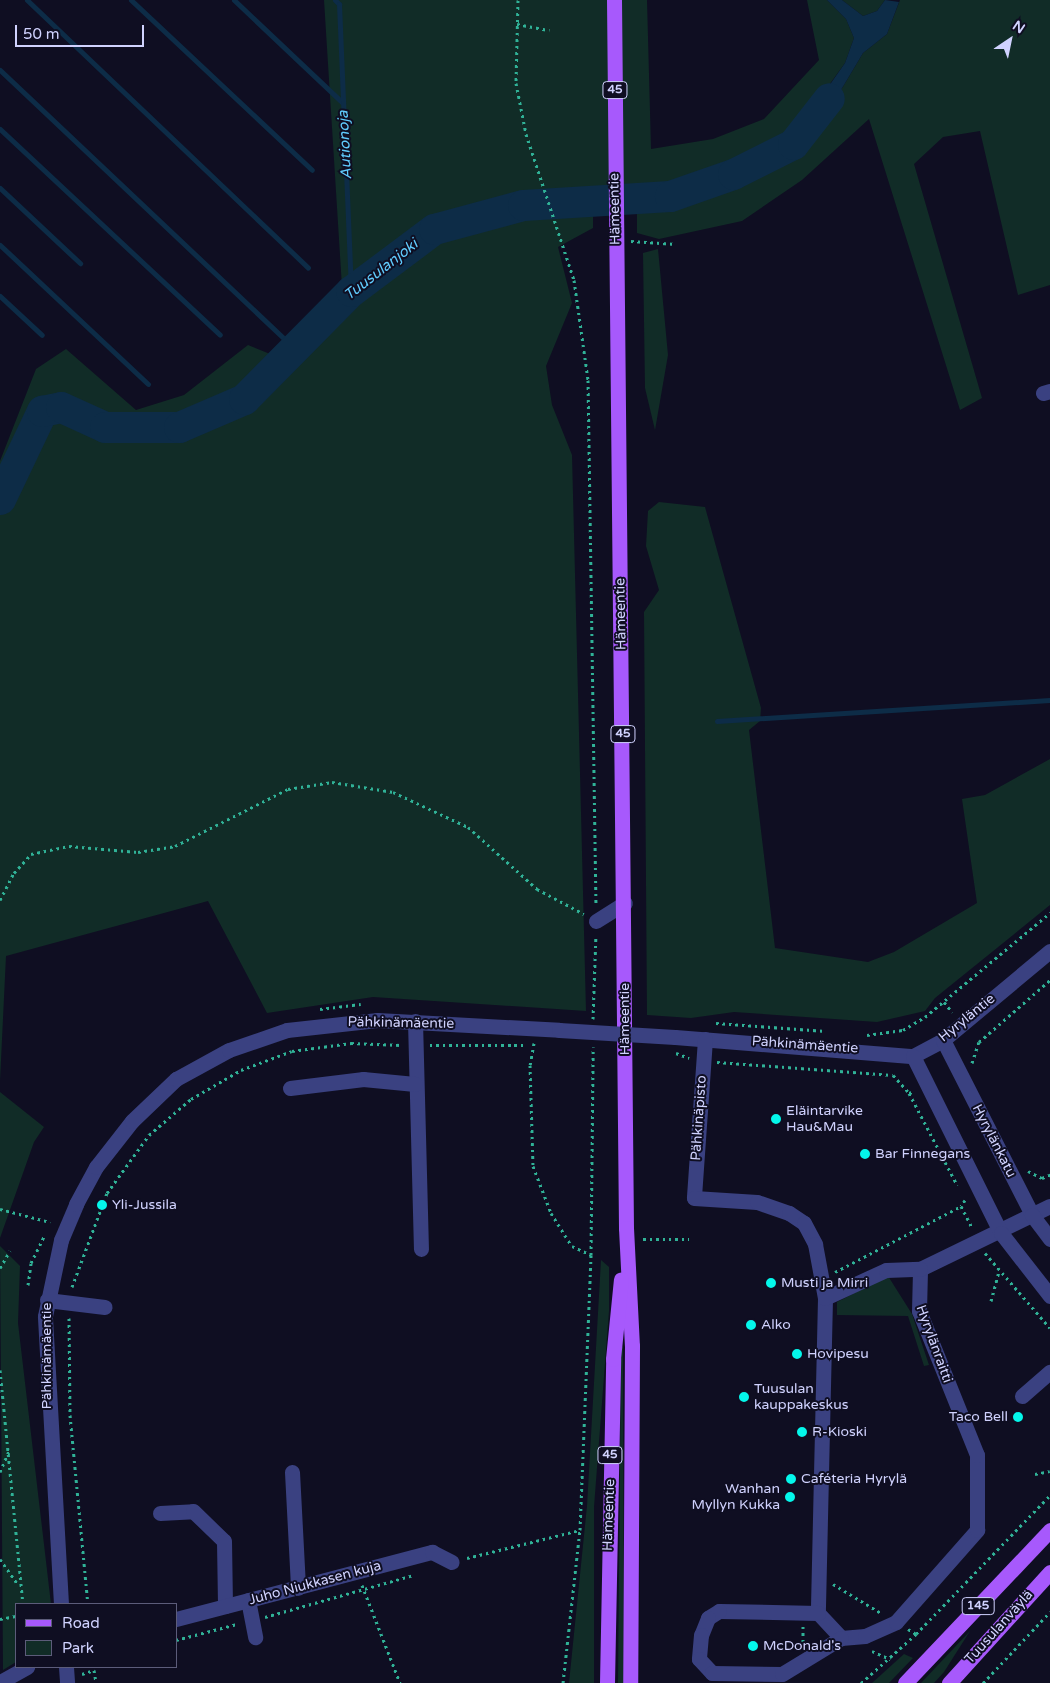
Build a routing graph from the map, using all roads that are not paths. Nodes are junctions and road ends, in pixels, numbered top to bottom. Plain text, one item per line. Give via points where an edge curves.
1 (614, 0) edge
2 (625, 903) junction
3 (596, 921) road end
4 (1050, 951) edge
5 (415, 1021) junction
6 (705, 1039) junction
7 (943, 1040) junction
8 (913, 1056) junction
9 (416, 1084) junction
10 (290, 1088) dead end
11 (1050, 1206) edge
12 (1032, 1214) junction
13 (626, 1228) junction
14 (1001, 1233) junction
15 (1050, 1240) edge
16 (421, 1249) dead end
17 (920, 1270) junction
18 (1050, 1296) edge
19 (825, 1298) junction
20 (47, 1300) junction
21 (104, 1307) dead end
22 (1050, 1372) edge
23 (1022, 1396) dead end
24 (292, 1472) dead end
25 (160, 1513) dead end
26 (1050, 1530) edge
27 (452, 1562) road end
28 (1050, 1572) edge
29 (298, 1588) junction
30 (248, 1600) junction
31 (61, 1603) edge
32 (224, 1606) junction
33 (818, 1613) junction
34 (178, 1618) edge
35 (255, 1637) dead end
36 (841, 1638) junction
37 (26, 1668) edge
38 (66, 1668) edge
39 (0, 1682) edge
40 (67, 1683) edge
41 (607, 1683) edge
42 (630, 1683) edge
43 (905, 1683) edge
44 (949, 1683) edge

1 - 2 main road, Hämeentie / 45
2 - 3 street
2 - 13 main road, Hämeentie / 45
4 - 7 street, Hyryläntie
5 - 6 street, Pähkinämäentie, bridge
5 - 9 street
5 - 20 street, Pähkinämäentie via 336,1022 287,1030 229,1050 176,1080 132,1120 96,1167 61,1240
6 - 8 street, Pähkinämäentie via 874,1050
6 - 19 street, Pähkinäpisto via 694,1198 757,1202 804,1224 815,1244
7 - 8 street, Hyryläntie
7 - 12 street, Hyrylänkatu
8 - 14 street
9 - 10 street via 362,1079
9 - 16 street
11 - 12 street
12 - 14 street
12 - 15 street, Hyrylänkatu
13 - 41 main road, Hämeentie / 45 via 613,1359
13 - 42 main road, Hämeentie / 45 via 632,1346
14 - 17 street
14 - 18 street
17 - 19 street via 886,1270
17 - 36 street, Hyrylänraitti via 919,1311 977,1455 976,1530 896,1622 865,1636
19 - 33 street
20 - 21 street
20 - 31 street, Pähkinämäentie via 47,1414
22 - 23 street
24 - 29 street
25 - 32 street via 193,1511 224,1541
26 - 43 main road, Tuusulanväylä / 145
27 - 29 street, Juho Niukkasen kuja via 432,1552
28 - 44 main road, Tuusulanväylä / 145
29 - 30 street, Juho Niukkasen kuja
30 - 32 street, Juho Niukkasen kuja
30 - 35 street
32 - 34 street, Juho Niukkasen kuja
33 - 36 street
33 - 36 street via 719,1611 708,1618 701,1635 699,1659 712,1673 782,1674
37 - 39 street
38 - 40 street

